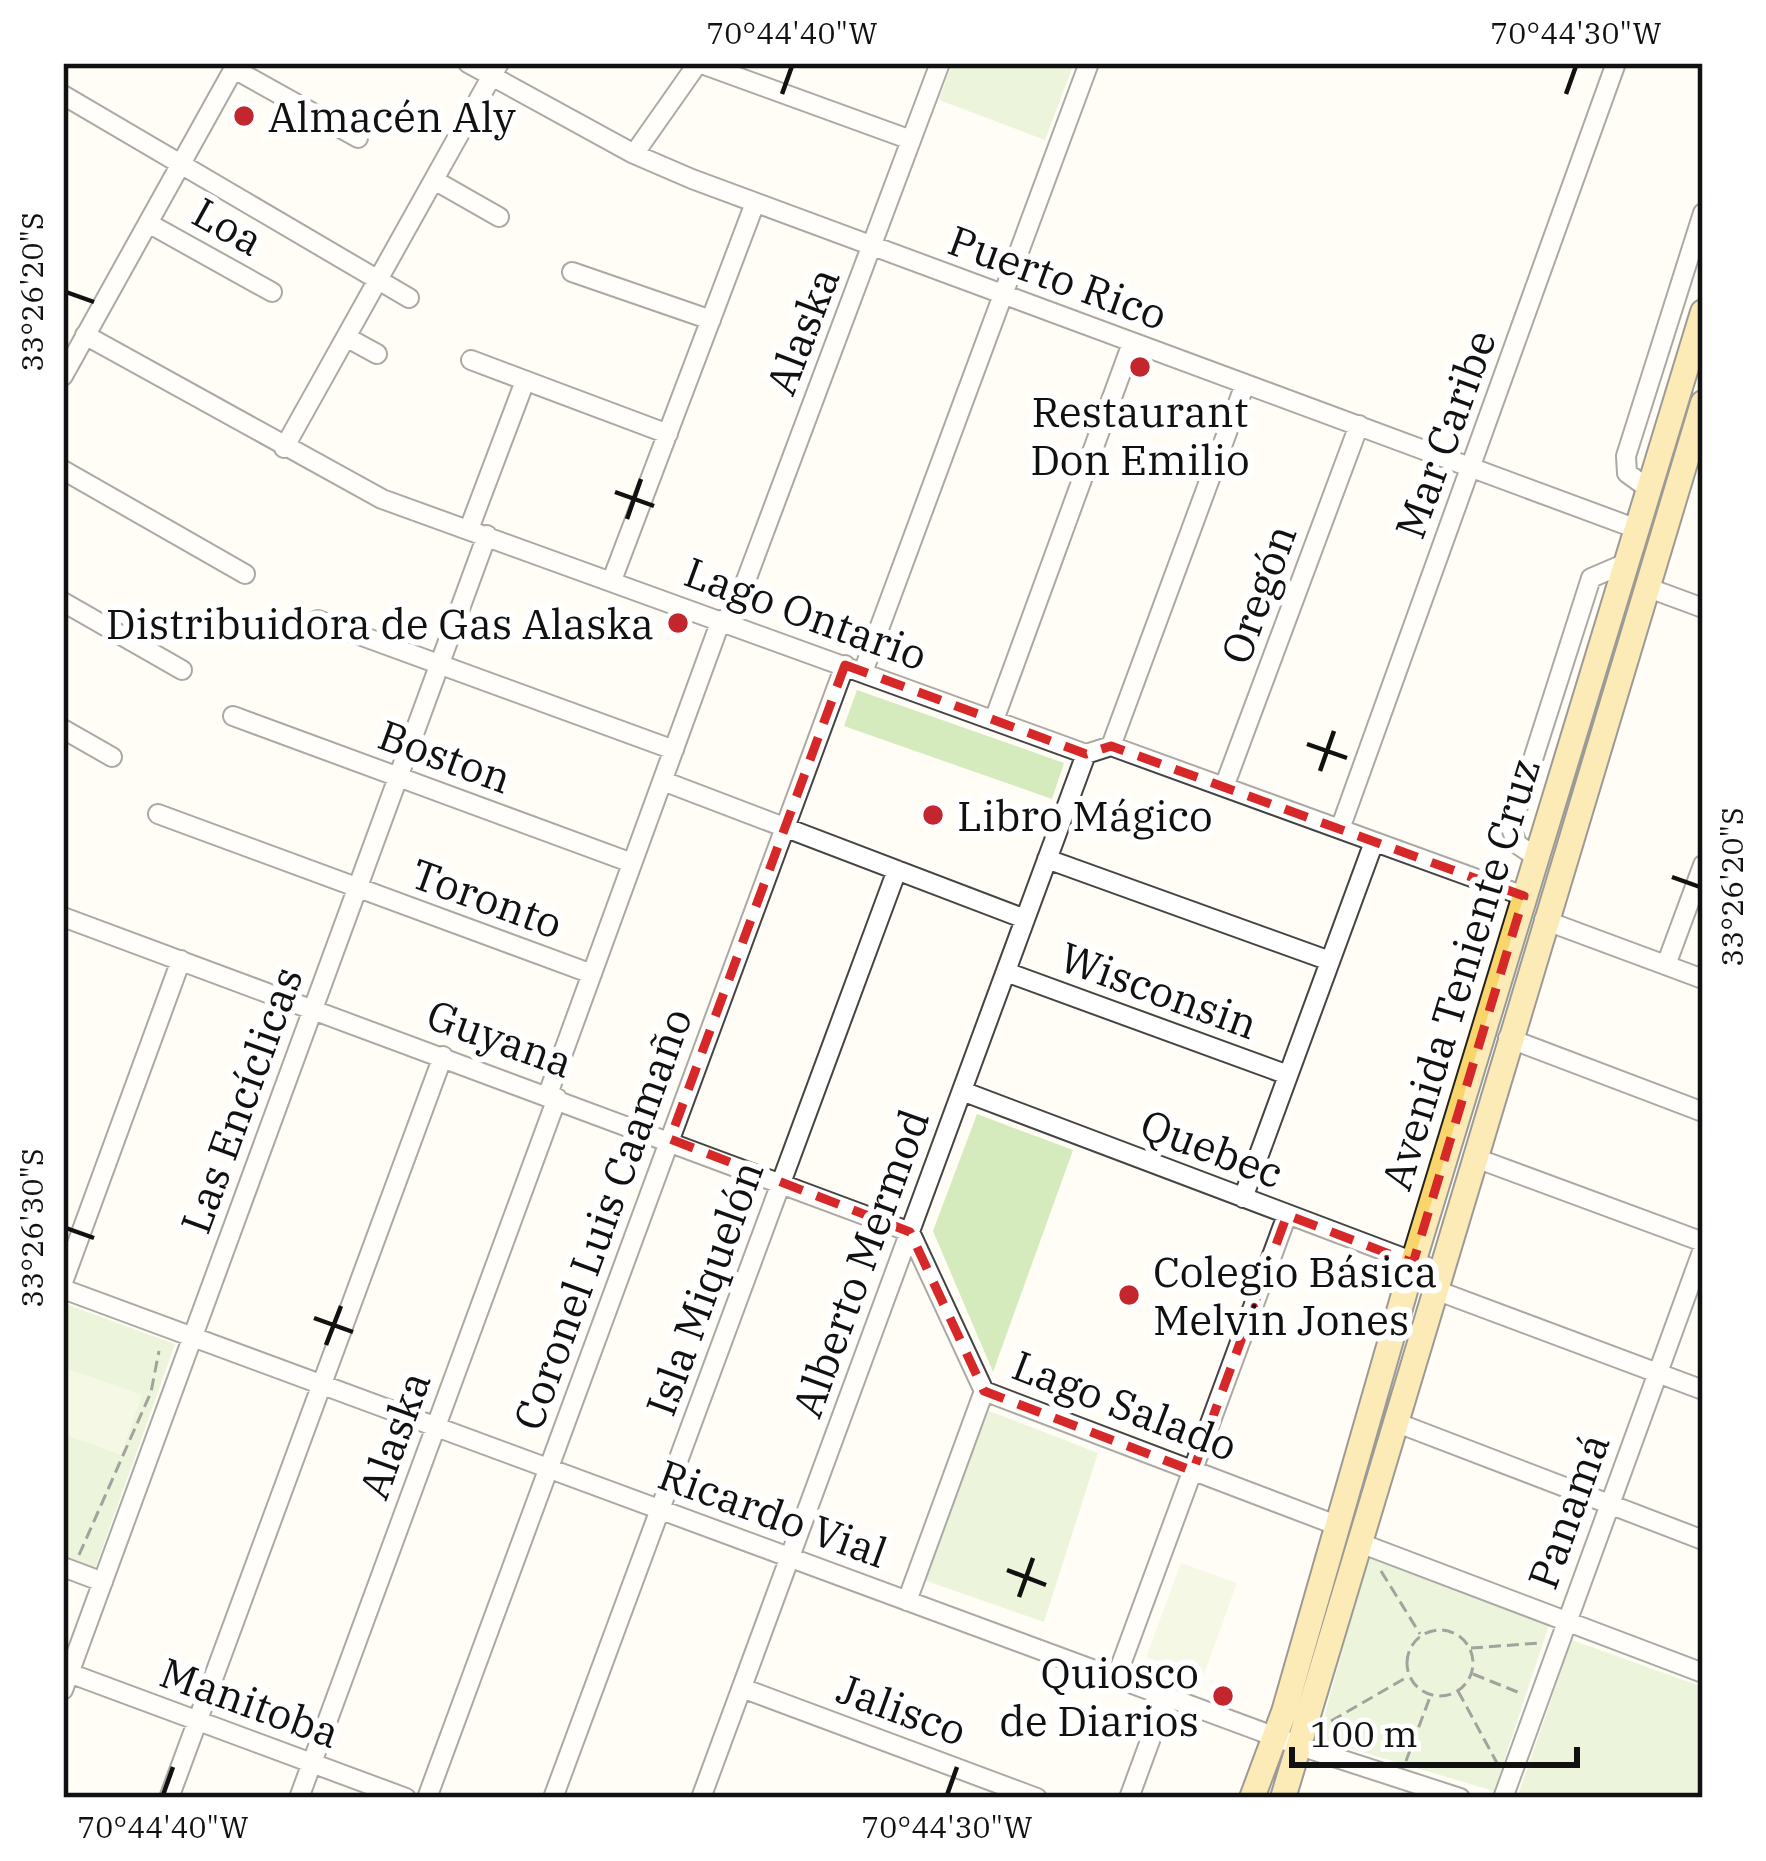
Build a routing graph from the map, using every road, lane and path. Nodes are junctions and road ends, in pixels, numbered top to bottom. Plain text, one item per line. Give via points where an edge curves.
1 (467, 63) edge
2 (699, 63) edge
3 (940, 63) edge
4 (1089, 63) edge
5 (1616, 63) edge
6 (236, 66) edge
7 (495, 70) edge
8 (63, 95) edge
9 (358, 138) dead end
10 (911, 140) junction
11 (634, 154) junction
12 (182, 163) junction
13 (434, 180) junction
14 (755, 203) junction
15 (1703, 213) edge
16 (499, 217) dead end
17 (148, 223) junction
18 (872, 247) junction
19 (572, 272) dead end
20 (378, 280) junction
21 (272, 292) dead end
22 (1003, 296) junction
23 (409, 298) dead end
24 (1703, 312) edge
25 (711, 320) junction
26 (86, 335) junction
27 (346, 337) junction
28 (1132, 343) junction
29 (377, 353) dead end
30 (471, 360) dead end
31 (63, 376) edge
32 (525, 381) junction
33 (1245, 384) junction
34 (1703, 403) edge
35 (1359, 425) junction
36 (668, 434) junction
37 (284, 448) junction
38 (1472, 467) junction
39 (63, 470) edge
40 (1649, 489) junction
41 (1637, 529) junction
42 (478, 532) junction
43 (245, 574) dead end
44 (612, 580) junction
45 (1646, 587) junction
46 (63, 602) edge
47 (1703, 608) edge
48 (317, 620) dead end
49 (726, 622) junction
50 (440, 663) junction
51 (854, 668) junction
52 (182, 670) dead end
53 (233, 716) dead end
54 (994, 720) junction
55 (63, 730) edge
56 (1111, 746) junction
57 (674, 750) junction
58 (1086, 754) junction
59 (112, 757) dead end
60 (398, 777) junction
61 (662, 781) junction
62 (1224, 787) junction
63 (158, 814) dead end
64 (785, 828) junction
65 (1340, 829) junction
66 (1374, 842) junction
67 (1047, 860) junction
68 (632, 863) junction
69 (1703, 866) edge
70 (897, 870) junction
71 (357, 888) junction
72 (1524, 896) junction
73 (63, 916) edge
74 (1025, 919) junction
75 (1544, 920) junction
76 (182, 960) junction
77 (1330, 962) junction
78 (1666, 965) junction
79 (1006, 972) junction
80 (592, 974) junction
81 (1703, 979) edge
82 (313, 1008) junction
83 (1508, 1038) junction
84 (443, 1056) junction
85 (1288, 1076) junction
86 (962, 1090) junction
87 (552, 1096) junction
88 (1703, 1112) edge
89 (670, 1139) junction
90 (1473, 1156) junction
91 (782, 1181) junction
92 (1243, 1198) junction
93 (1287, 1215) junction
94 (910, 1232) junction
95 (1703, 1246) edge
96 (1413, 1263) junction
97 (1435, 1280) junction
98 (63, 1286) edge
99 (193, 1337) junction
100 (159, 1351) dead end
101 (1657, 1372) junction
102 (322, 1384) junction
103 (1703, 1390) edge
104 (985, 1391) junction
105 (1395, 1422) junction
106 (436, 1426) junction
107 (548, 1468) junction
108 (1193, 1471) junction
109 (1608, 1504) junction
110 (660, 1510) junction
111 (1336, 1525) junction
112 (1703, 1540) edge
113 (1360, 1543) junction
114 (790, 1557) junction
115 (69, 1569) edge
116 (103, 1582) junction
117 (907, 1601) junction
118 (1562, 1632) junction
119 (1421, 1635) junction
120 (1469, 1648) junction
121 (1472, 1673) junction
122 (1703, 1673) edge
123 (1409, 1676) junction
124 (1116, 1678) junction
125 (66, 1682) edge
126 (742, 1688) junction
127 (1459, 1690) junction
128 (1431, 1695) junction
129 (1166, 1697) junction
130 (1538, 1700) junction
131 (197, 1720) junction
132 (1322, 1726) dead end
133 (1276, 1737) junction
134 (1303, 1748) junction
135 (1406, 1761) dead end
136 (311, 1763) junction
137 (1505, 1791) edge
138 (1429, 1793) edge
139 (169, 1798) edge
140 (298, 1798) edge
141 (406, 1798) edge
142 (427, 1798) edge
143 (553, 1798) edge
144 (701, 1798) edge
145 (1037, 1798) edge
146 (1129, 1798) edge
147 (1252, 1798) edge
148 (1283, 1798) edge
149 (1460, 1798) edge

1 - 7 street, Puerto Rico
2 - 10 street
2 - 11 street
3 - 10 street, Alaska
4 - 22 street, Coronel Luis Caamaño
5 - 38 street, Mar Caribe
6 - 9 street
6 - 12 street
7 - 11 street, Puerto Rico
7 - 13 street
8 - 12 street
10 - 18 street, Alaska
11 - 14 street, Puerto Rico
12 - 17 street
12 - 20 street
13 - 16 street
13 - 20 street
14 - 18 street, Puerto Rico
14 - 25 street
15 - 40 street via 1626,456 1628,473
17 - 21 street, Loa
17 - 26 street
18 - 22 street, Puerto Rico
18 - 49 street, Alaska
19 - 25 street
20 - 23 street
20 - 27 street
22 - 28 street, Puerto Rico
22 - 51 street, Coronel Luis Caamaño
24 - 40 main road, Avenida Teniente Cruz
25 - 36 street
26 - 31 street
26 - 37 street, Lago Ontario
27 - 29 street
27 - 37 street
28 - 33 street, Puerto Rico
28 - 54 street
30 - 32 street
32 - 36 street
32 - 42 street, Las Encíclicas
33 - 35 street, Puerto Rico
33 - 56 street
34 - 45 main road, Avenida Teniente Cruz
35 - 38 street, Puerto Rico
35 - 62 street, Oregón
36 - 44 street
37 - 42 street, Lago Ontario via 359,489
38 - 41 street, Puerto Rico
38 - 65 street, Mar Caribe
39 - 43 street
40 - 41 main road, Avenida Teniente Cruz
41 - 72 main road, Avenida Teniente Cruz
42 - 44 street, Lago Ontario
42 - 50 street, Las Encíclicas
44 - 49 street, Lago Ontario
45 - 47 street
45 - 75 main road, Avenida Teniente Cruz
46 - 52 street
48 - 50 street
49 - 51 street, Lago Ontario
49 - 57 street, Alaska
50 - 57 street
50 - 60 street, Las Encíclicas
51 - 54 street, Lago Ontario
51 - 64 street, Coronel Luis Caamaño
53 - 60 street, Boston
54 - 58 street, Lago Ontario
55 - 59 street
56 - 58 street
56 - 62 street
57 - 61 street, Alaska
58 - 67 street, Alberto Mermod
60 - 68 street, Boston
60 - 71 street, Las Encíclicas
61 - 64 street
61 - 68 street, Alaska
62 - 65 street
63 - 71 street, Toronto
64 - 70 street
64 - 89 street, Coronel Luis Caamaño
65 - 66 street
66 - 72 street
66 - 77 street
67 - 74 street, Alberto Mermod
67 - 77 street
68 - 80 street, Alaska
69 - 78 street
70 - 74 street
70 - 91 street, Isla Miquelón
71 - 80 street, Toronto
71 - 82 street, Las Encíclicas
72 - 96 main road, Avenida Teniente Cruz
73 - 76 street, Guyana
74 - 79 street, Alberto Mermod
75 - 78 street
75 - 83 main road, Avenida Teniente Cruz
76 - 82 street, Guyana
76 - 98 street
77 - 85 street
78 - 81 street
79 - 85 street, Wisconsin
79 - 86 street, Alberto Mermod
80 - 87 street, Alaska
82 - 84 street, Guyana
82 - 99 street, Las Encíclicas
83 - 88 street
83 - 90 main road, Avenida Teniente Cruz
84 - 87 street, Guyana
84 - 102 street
85 - 92 street
86 - 92 street, Quebec
86 - 94 street, Alberto Mermod
87 - 89 street, Guyana
87 - 106 street, Alaska
89 - 91 street, Guyana
89 - 107 street, Coronel Luis Caamaño
90 - 95 street
90 - 97 main road, Avenida Teniente Cruz
91 - 94 street, Guyana
91 - 110 street, Isla Miquelón
92 - 93 street, Quebec
93 - 96 street, Quebec
93 - 108 street
94 - 104 street, Lago Salado
94 - 114 street, Alberto Mermod
95 - 101 street, Panamá
96 - 97 street, Quebec
96 - 111 main road, Avenida Teniente Cruz
97 - 101 street, Quebec
97 - 105 main road, Avenida Teniente Cruz
98 - 99 street, Ricardo Vial
99 - 102 street, Ricardo Vial
99 - 116 street, Las Encíclicas
100 - 115 path via 151,1392
101 - 103 street, Quebec
101 - 109 street, Panamá
102 - 106 street, Ricardo Vial
102 - 131 street
104 - 108 street, Lago Salado
104 - 117 street
105 - 109 street
105 - 113 main road, Avenida Teniente Cruz
106 - 107 street, Ricardo Vial
106 - 136 street, Alaska
107 - 110 street, Ricardo Vial
107 - 142 street, Coronel Luis Caamaño
108 - 111 street, Lago Salado
108 - 124 street
109 - 112 street
109 - 118 street, Panamá
110 - 114 street, Ricardo Vial
110 - 143 street, Isla Miquelón
111 - 133 main road, Avenida Teniente Cruz
113 - 118 street
113 - 119 path
113 - 134 main road, Avenida Teniente Cruz
114 - 117 street, Ricardo Vial
114 - 126 street, Alberto Mermod
115 - 116 street
116 - 125 street, Las Encíclicas
117 - 124 street, Ricardo Vial
118 - 120 path
118 - 122 street
118 - 130 street, Panamá
119 - 120 path via 1442,1630
119 - 123 path via 1408,1654
120 - 121 path
121 - 127 path
121 - 130 path
123 - 128 path
123 - 132 path
124 - 129 street, Ricardo Vial
125 - 131 street, Manitoba
126 - 144 street, Alberto Mermod
126 - 145 street, Jalisco
127 - 128 path
127 - 137 path
128 - 135 path
129 - 133 street, Ricardo Vial
129 - 146 street
130 - 137 street, Panamá
131 - 136 street, Manitoba
131 - 139 street
133 - 134 street, Ricardo Vial
133 - 147 main road, Avenida Teniente Cruz
134 - 138 street, Ricardo Vial
134 - 148 main road, Avenida Teniente Cruz
136 - 140 street, Alaska
136 - 141 street, Manitoba
138 - 149 street, Ricardo Vial

